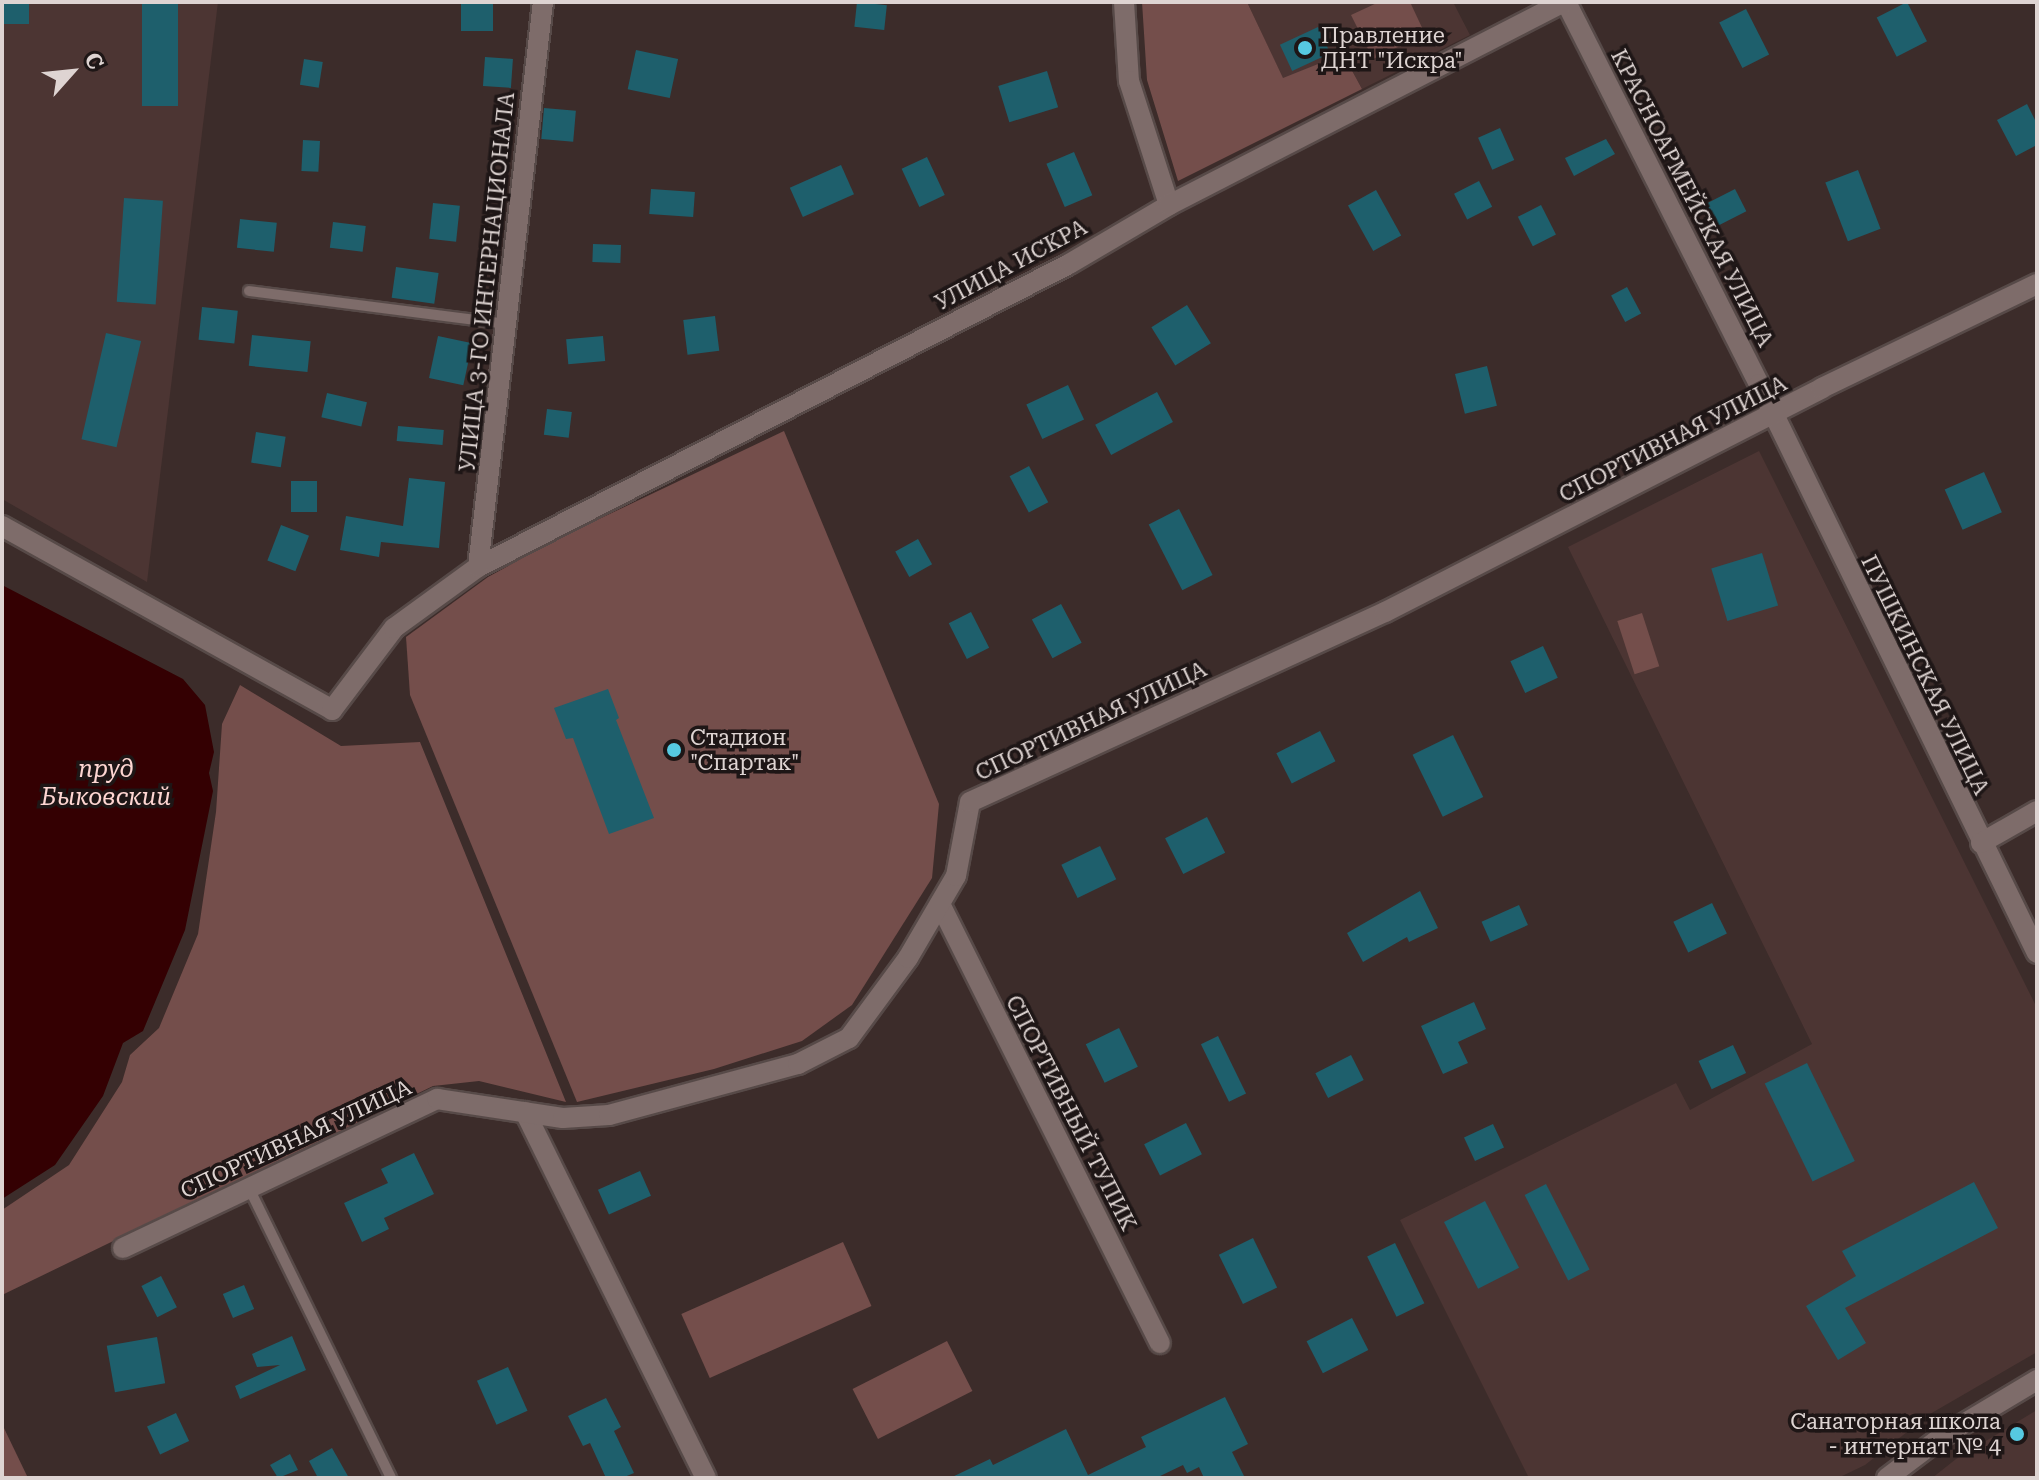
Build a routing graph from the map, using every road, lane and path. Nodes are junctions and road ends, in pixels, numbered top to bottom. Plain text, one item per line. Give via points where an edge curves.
1 (543, 2) edge
2 (1124, 2) edge
3 (1565, 2) edge
4 (1169, 205) junction
5 (2037, 284) edge
6 (249, 291) dead end
7 (506, 324) junction
8 (1772, 416) junction
9 (2, 526) edge
10 (478, 567) junction
11 (2037, 811) edge
12 (1981, 843) junction
13 (940, 904) junction
14 (2037, 953) edge
15 (525, 1112) junction
16 (249, 1188) junction
17 (123, 1248) dead end
18 (1160, 1343) dead end
19 (2037, 1380) edge
20 (391, 1478) edge
21 (706, 1478) edge
22 (1887, 1478) edge

1 - 7 street, УЛИЦА 3-ГО ИНТЕРНАЦИОНАЛА
2 - 4 street via 1129,81
3 - 4 street, УЛИЦА ИСКРА
3 - 8 street, КРАСНОАРМЕЙСКАЯ УЛИЦА
4 - 10 street, УЛИЦА ИСКРА via 1069,264
5 - 8 street, СПОРТИВНАЯ УЛИЦА
6 - 7 lane
7 - 10 street, УЛИЦА 3-ГО ИНТЕРНАЦИОНАЛА
8 - 12 street, ПУШКИНСКАЯ УЛИЦА
8 - 13 street, СПОРТИВНАЯ УЛИЦА via 1385,612 970,802 956,876
9 - 10 street, УЛИЦА ИСКРА via 332,710 394,628
11 - 12 street
12 - 14 street, ПУШКИНСКАЯ УЛИЦА
13 - 15 street, СПОРТИВНАЯ УЛИЦА via 849,1038 798,1064 609,1115 563,1118
13 - 18 street, СПОРТИВНЫЙ ТУПИК
15 - 16 street, СПОРТИВНАЯ УЛИЦА via 437,1099
15 - 21 street
16 - 17 street, СПОРТИВНАЯ УЛИЦА
16 - 20 lane
19 - 22 street via 1940,1438

